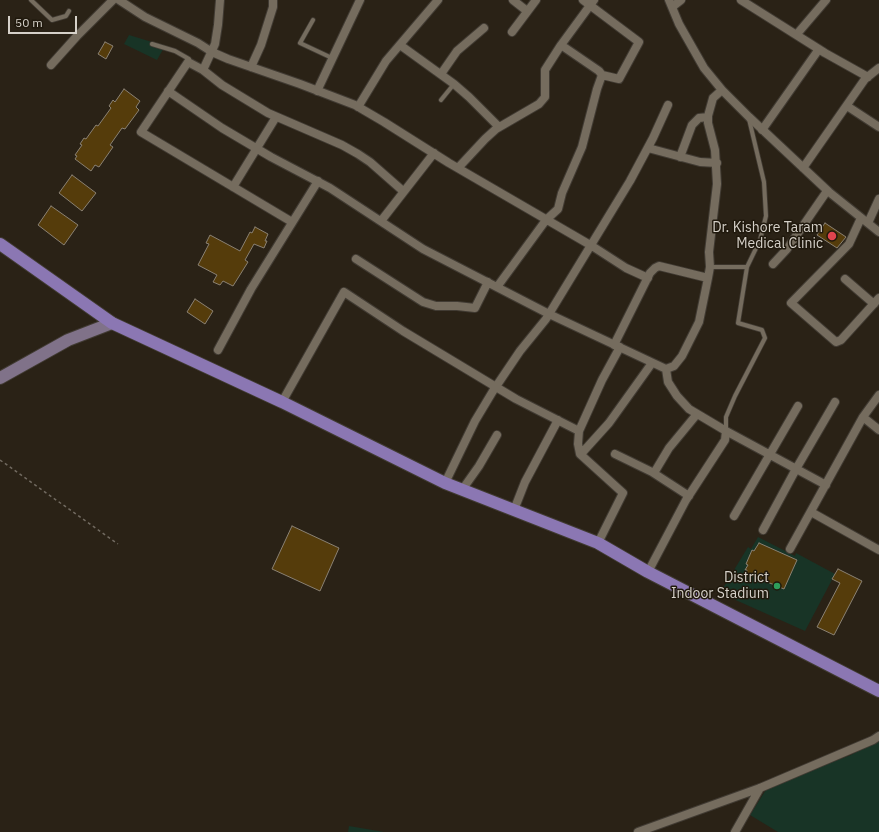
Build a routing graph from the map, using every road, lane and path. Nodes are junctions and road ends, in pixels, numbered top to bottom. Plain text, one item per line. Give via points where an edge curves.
1 (31, 0) edge
2 (113, 0) edge
3 (119, 0) edge
4 (220, 0) edge
5 (274, 0) edge
6 (360, 0) edge
7 (438, 0) edge
8 (513, 0) edge
9 (536, 0) edge
10 (583, 0) edge
11 (681, 0) edge
12 (826, 0) edge
13 (744, 1) edge
14 (592, 3) edge
15 (670, 3) edge
16 (69, 11) dead end
17 (527, 11) junction
18 (313, 20) dead end
19 (484, 28) dead end
20 (512, 32) dead end
21 (797, 34) junction
22 (152, 44) dead end
23 (400, 45) junction
24 (561, 45) junction
25 (819, 49) junction
26 (212, 52) junction
27 (332, 58) junction
28 (188, 62) junction
29 (51, 65) dead end
30 (251, 66) junction
31 (878, 69) edge
32 (203, 70) junction
33 (441, 74) junction
34 (602, 75) junction
35 (868, 77) junction
36 (454, 84) junction
37 (722, 90) junction
38 (168, 91) junction
39 (316, 91) junction
40 (441, 100) dead end
41 (668, 105) dead end
42 (847, 106) junction
43 (358, 107) junction
44 (276, 117) junction
45 (708, 117) junction
46 (749, 117) junction
47 (499, 127) junction
48 (879, 127) edge
49 (762, 130) junction
50 (256, 148) junction
51 (648, 148) junction
52 (434, 153) junction
53 (680, 157) junction
54 (716, 163) junction
55 (458, 168) junction
56 (803, 168) junction
57 (318, 182) junction
58 (233, 187) junction
59 (403, 191) junction
60 (827, 191) junction
61 (879, 199) edge
62 (546, 220) junction
63 (381, 221) junction
64 (865, 221) junction
65 (292, 222) junction
66 (879, 232) edge
67 (0, 244) edge
68 (592, 246) junction
69 (356, 259) dead end
70 (773, 264) dead end
71 (710, 267) junction
72 (747, 267) junction
73 (648, 278) junction
74 (708, 278) junction
75 (845, 279) dead end
76 (488, 282) junction
77 (497, 286) junction
78 (876, 301) edge
79 (549, 314) junction
80 (112, 323) junction
81 (617, 346) junction
82 (218, 350) dead end
83 (652, 363) junction
84 (666, 369) junction
85 (0, 378) edge
86 (496, 387) junction
87 (879, 395) edge
88 (282, 402) junction
89 (835, 402) dead end
90 (798, 406) dead end
91 (697, 414) junction
92 (863, 417) junction
93 (558, 420) junction
94 (726, 430) junction
95 (879, 430) edge
96 (579, 431) junction
97 (497, 435) dead end
98 (581, 454) junction
99 (616, 454) dead end
100 (770, 455) junction
101 (0, 460) edge
102 (796, 469) junction
103 (654, 473) junction
104 (445, 483) junction
105 (826, 485) junction
106 (462, 490) junction
107 (688, 496) junction
108 (514, 510) junction
109 (811, 512) junction
110 (734, 516) dead end
111 (763, 530) dead end
112 (598, 543) junction
113 (118, 544) dead end
114 (790, 548) dead end
115 (879, 550) edge
116 (648, 572) junction
117 (879, 691) edge
118 (879, 736) edge
119 (760, 788) junction
120 (638, 832) edge
121 (735, 832) edge

1 - 16 lane via 52,20 66,16
2 - 29 street
3 - 26 street via 145,17
4 - 26 street
5 - 30 street via 261,45
6 - 27 street
7 - 23 street
8 - 17 street
9 - 17 street
10 - 14 street
11 - 15 street
12 - 21 street
13 - 21 street
14 - 24 street
14 - 34 street via 639,42 619,79
15 - 37 street via 704,68
17 - 20 street
18 - 27 lane via 300,44
19 - 33 street via 457,51
21 - 25 street
22 - 28 lane via 175,51 189,59
23 - 33 street
23 - 43 street via 386,61
24 - 34 street
24 - 47 street via 545,70 545,97 539,104
25 - 35 street
25 - 49 street
26 - 30 street
26 - 32 street
27 - 39 street
28 - 32 street
28 - 38 street
30 - 39 street
31 - 35 street
32 - 44 street via 249,103
33 - 36 street
34 - 62 street via 577,162 562,193 558,209
35 - 42 street
36 - 40 lane
36 - 47 street
37 - 45 street via 713,98
37 - 46 street
38 - 50 street
38 - 58 street via 141,132
39 - 43 street
41 - 51 street
42 - 48 street
42 - 56 street
43 - 52 street
44 - 50 street
44 - 59 street via 358,154
45 - 53 street via 699,118 692,125
45 - 54 street
46 - 49 street
46 - 72 lane via 764,182 766,216 760,240
47 - 55 street
49 - 56 street
50 - 57 street via 270,158
50 - 58 street
51 - 53 street
51 - 68 street
52 - 55 street
52 - 59 street
53 - 54 street
54 - 71 street via 717,184 708,252
55 - 62 street
56 - 60 street
57 - 63 street
57 - 65 street
58 - 65 street
59 - 63 street
60 - 64 street
60 - 70 street via 787,249
61 - 64 street
62 - 68 street
62 - 77 street
63 - 76 street via 423,249
64 - 66 street
64 - 78 street via 849,244 791,302 836,342 841,340
65 - 82 street
67 - 80 main road
68 - 73 street via 626,268
68 - 79 street
69 - 76 street via 423,302 436,306 475,308
71 - 72 lane
71 - 74 street
72 - 94 lane via 738,323 762,330 765,338 726,417
73 - 74 street via 655,268 660,266
73 - 81 street
74 - 84 street via 699,322 682,356 674,366
75 - 78 street
76 - 77 street
77 - 79 street
79 - 81 street
79 - 86 street
80 - 85 main road via 68,340
80 - 88 main road
81 - 83 street
81 - 96 street
83 - 84 street
83 - 98 street via 609,423
84 - 91 street via 668,382 677,396
86 - 88 street via 344,292
86 - 93 street
86 - 104 street via 475,421
87 - 92 street
88 - 104 main road
89 - 102 street
90 - 100 street
91 - 94 street
91 - 103 street via 669,448
92 - 95 street
92 - 105 street
93 - 96 street
93 - 108 street via 525,482
94 - 100 street
94 - 107 street via 725,440
96 - 98 street via 578,444
97 - 106 street
98 - 112 street via 623,493
99 - 103 street
100 - 102 street
100 - 110 street
101 - 113 path
102 - 105 street
102 - 111 street
103 - 107 street
104 - 106 main road
105 - 109 street
106 - 108 main road
107 - 116 street
108 - 112 main road
109 - 114 street
109 - 115 street
112 - 116 main road
116 - 117 main road
118 - 119 street
119 - 120 street
119 - 121 street

